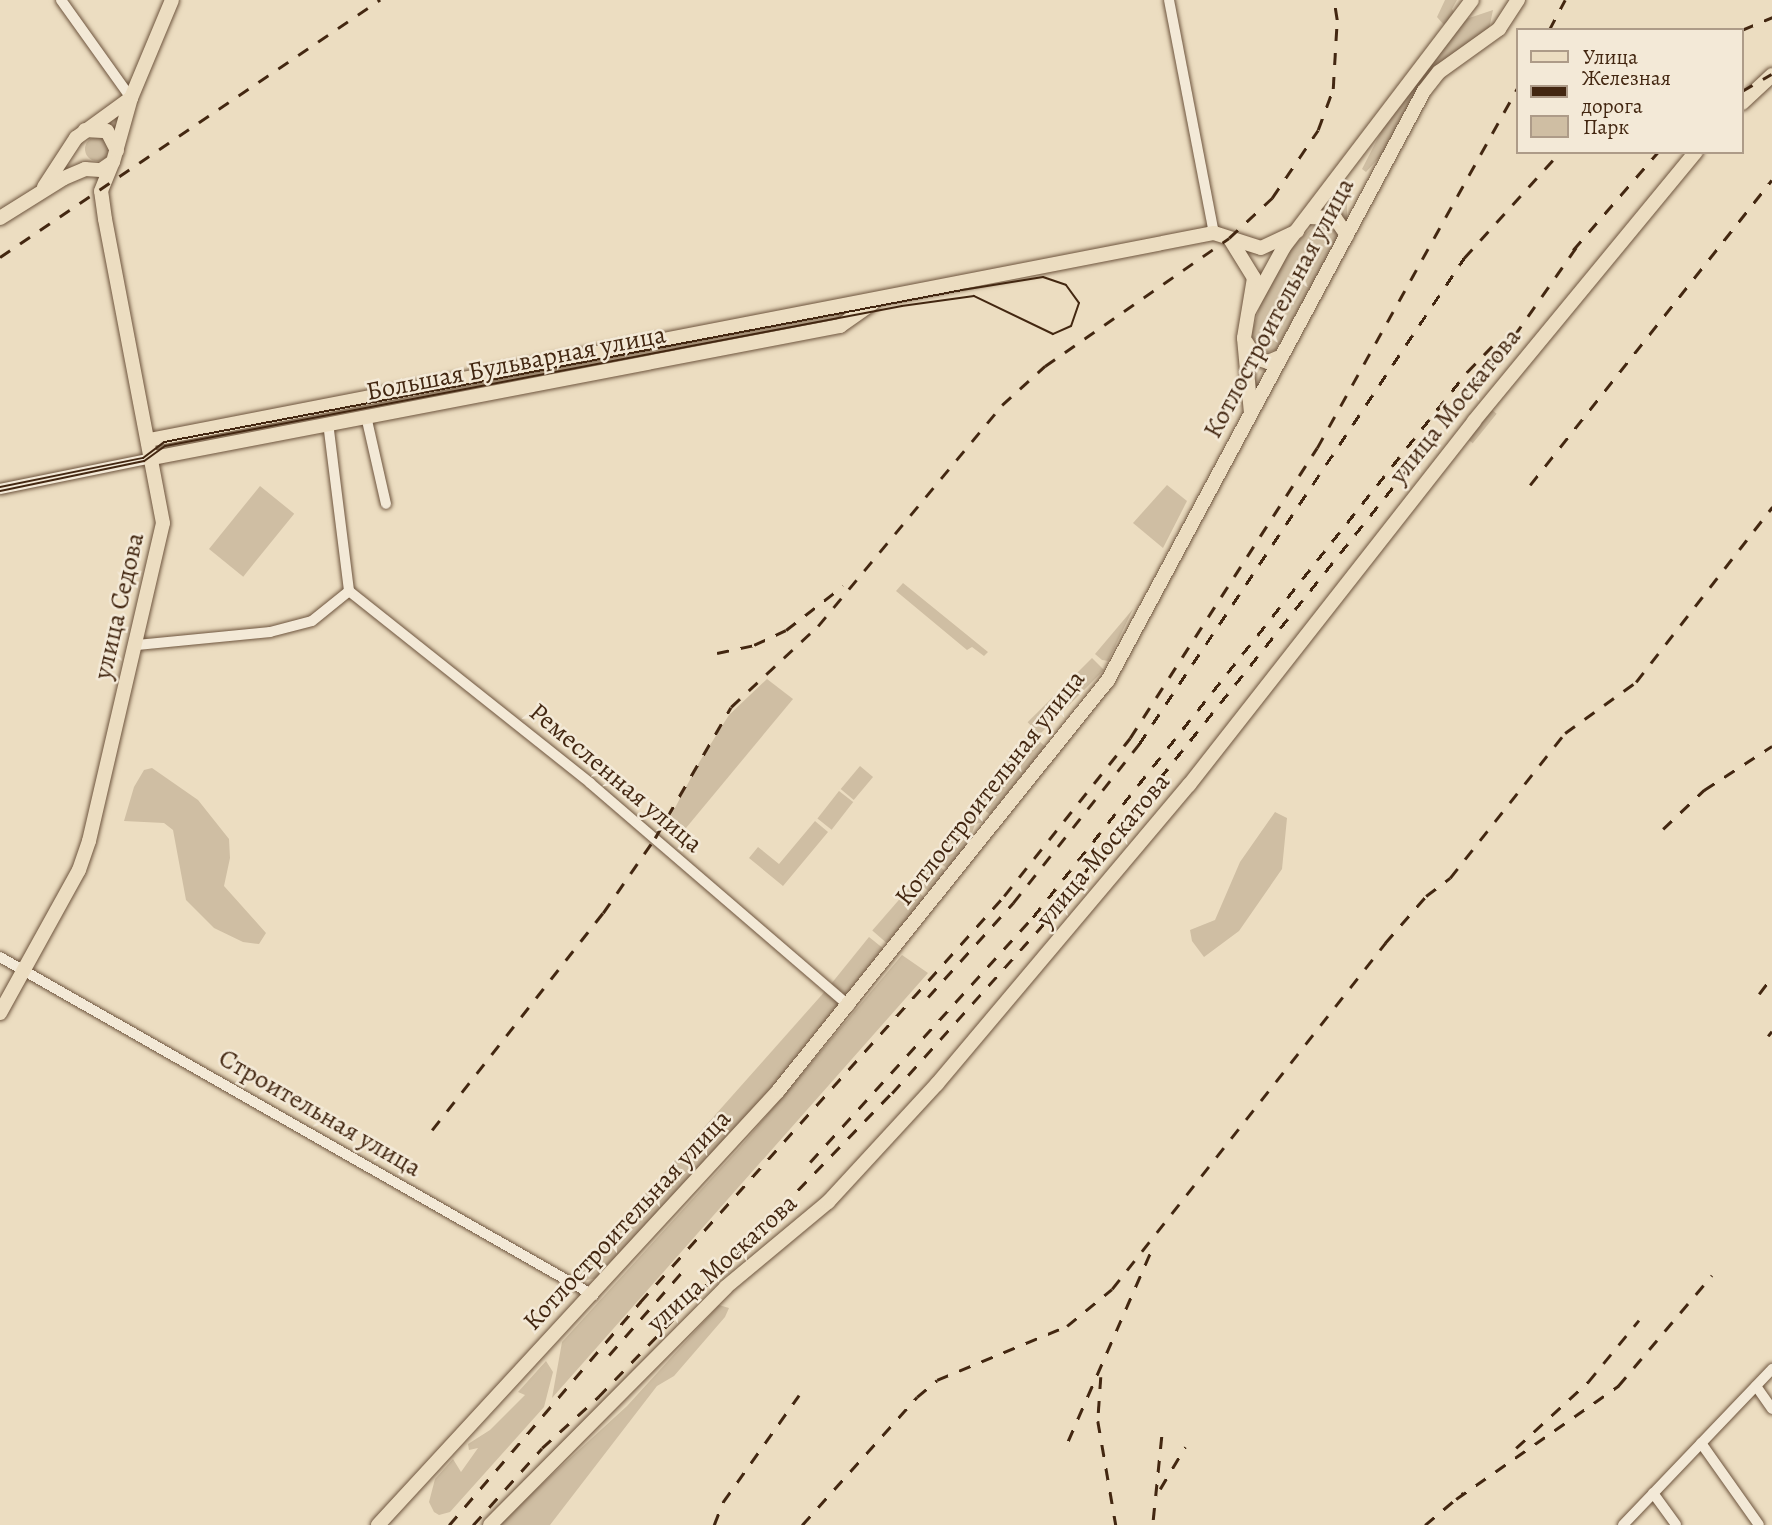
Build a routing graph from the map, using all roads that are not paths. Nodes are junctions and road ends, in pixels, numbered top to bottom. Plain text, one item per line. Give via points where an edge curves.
1 (61, 0) edge
2 (172, 0) edge
3 (1169, 0) edge
4 (1472, 0) edge
5 (1518, 0) edge
6 (1772, 75) edge
7 (131, 98) junction
8 (1744, 101) edge
9 (80, 134) junction
10 (1694, 154) edge
11 (114, 159) junction
12 (85, 169) junction
13 (43, 188) junction
14 (101, 191) junction
15 (1309, 217) junction
16 (0, 218) edge
17 (1297, 231) junction
18 (1214, 233) junction
19 (1347, 234) junction
20 (1229, 238) junction
21 (879, 297) junction
22 (1250, 311) junction
23 (1244, 338) junction
24 (1282, 356) junction
25 (1251, 415) junction
26 (366, 416) junction
27 (328, 423) junction
28 (149, 440) junction
29 (153, 458) junction
30 (0, 489) edge
31 (386, 504) dead end
32 (349, 590) junction
33 (137, 645) junction
34 (0, 957) edge
35 (24, 971) junction
36 (849, 1006) junction
37 (0, 1013) edge
38 (593, 1295) junction
39 (1772, 1369) edge
40 (1756, 1386) junction
41 (1772, 1409) edge
42 (1701, 1443) junction
43 (1653, 1493) junction
44 (378, 1525) edge
45 (490, 1525) edge
46 (1623, 1525) edge
47 (1675, 1525) edge
48 (1759, 1525) edge

1 - 7 street
2 - 7 main road
3 - 18 street
4 - 15 main road, Котлостроительная улица
5 - 19 main road, Котлостроительная улица via 1499,29 1439,72 1424,91
6 - 8 main road
7 - 9 main road
7 - 11 main road
9 - 11 main road via 107,131 115,142
9 - 12 main road via 73,150
9 - 13 main road
10 - 45 main road, улица Москатова via 1474,421 1189,785 937,1084 828,1202 726,1287
11 - 12 main road via 101,170
11 - 14 main road
12 - 13 main road
12 - 14 main road, улица Седова
13 - 16 main road
14 - 28 main road, улица Седова
15 - 17 main road, Котлостроительная улица
15 - 19 main road via 1335,218
17 - 20 main road via 1261,248
17 - 22 main road, Котлостроительная улица via 1266,274
18 - 20 main road
18 - 21 main road, Большая Бульварная улица
19 - 24 main road, Котлостроительная улица
20 - 22 main road via 1254,278
21 - 26 main road, Большая Бульварная улица via 840,326
21 - 28 main road, Большая Бульварная улица via 778,321
22 - 23 main road
23 - 24 main road via 1256,358 1268,362
23 - 25 main road
24 - 25 main road, Котлостроительная улица
25 - 36 main road, Котлостроительная улица via 1108,680
26 - 27 main road, Большая Бульварная улица
26 - 31 street
27 - 29 main road, Большая Бульварная улица
27 - 32 street
28 - 29 main road, улица Седова
29 - 30 street
29 - 33 main road, улица Седова via 163,523
32 - 33 street via 312,621 270,632
32 - 36 street, Ремесленная улица via 590,783
33 - 35 main road, улица Седова via 79,870
34 - 35 street, Строительная улица
35 - 37 main road, улица Седова
35 - 38 street, Строительная улица
36 - 38 main road, Котлостроительная улица
38 - 44 main road, Котлостроительная улица
39 - 40 street
40 - 41 street
40 - 42 street
42 - 43 street
42 - 48 street
43 - 46 street
43 - 47 street

